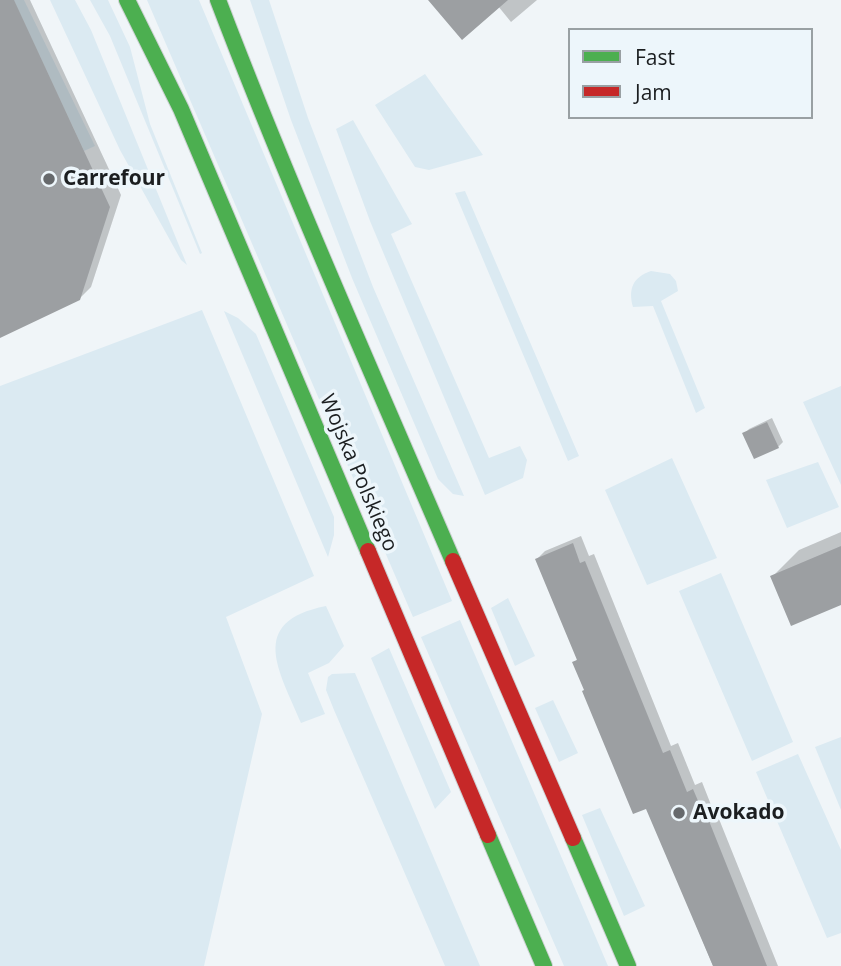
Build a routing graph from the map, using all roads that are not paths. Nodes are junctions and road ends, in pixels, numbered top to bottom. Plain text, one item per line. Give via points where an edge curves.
1 (127, 0) edge
2 (218, 0) edge
3 (544, 966) edge
4 (628, 966) edge

1 - 3 street, Wojska Polskiego via 181,109
2 - 4 street via 319,250

